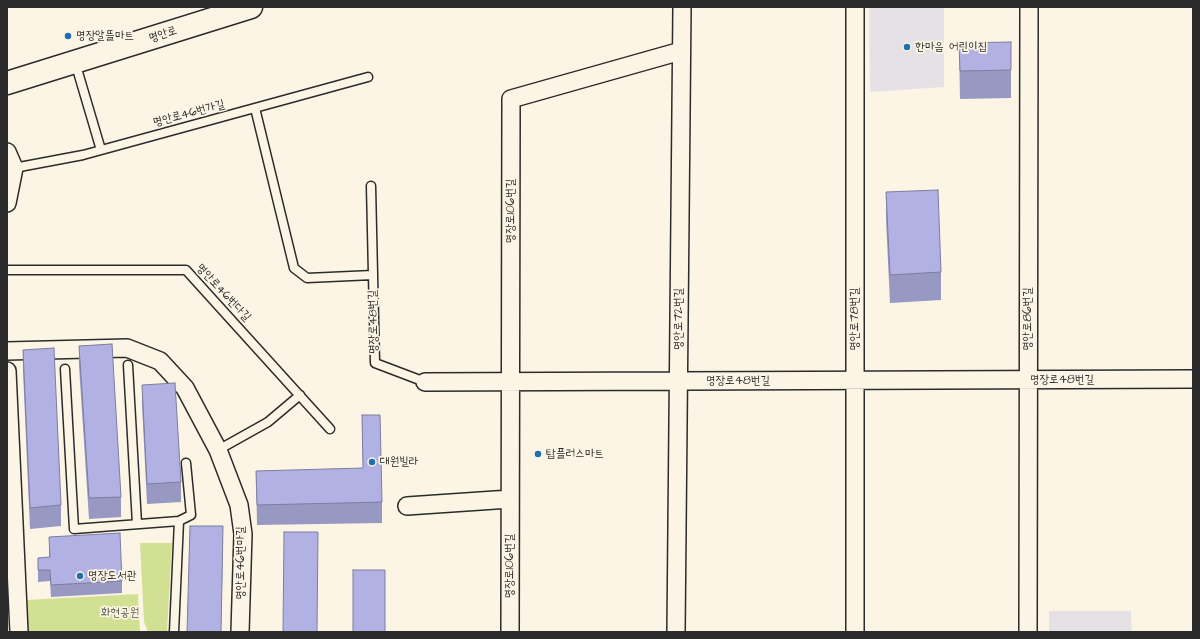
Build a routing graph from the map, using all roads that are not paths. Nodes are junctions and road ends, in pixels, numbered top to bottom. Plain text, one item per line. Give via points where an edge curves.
1 (250, 7) edge
2 (682, 7) edge
3 (855, 7) edge
4 (1028, 7) edge
5 (207, 14) edge
6 (681, 51) junction
7 (75, 62) junction
8 (368, 77) dead end
9 (7, 83) edge
10 (255, 108) junction
11 (101, 150) junction
12 (7, 152) edge
13 (14, 168) junction
14 (371, 186) dead end
15 (7, 203) edge
16 (7, 270) edge
17 (373, 275) junction
18 (7, 351) edge
19 (128, 365) dead end
20 (65, 369) dead end
21 (7, 371) edge
22 (1193, 379) edge
23 (1028, 380) junction
24 (678, 381) junction
25 (855, 381) junction
26 (425, 382) joint
27 (510, 382) junction
28 (300, 395) junction
29 (330, 429) dead end
30 (218, 450) junction
31 (186, 463) dead end
32 (510, 499) junction
33 (406, 506) dead end
34 (179, 521) junction
35 (137, 524) junction
36 (19, 632) edge
37 (174, 632) edge
38 (240, 632) edge
39 (510, 632) edge
40 (676, 632) edge
41 (855, 632) edge
42 (1028, 632) edge

1 - 5 main road, 명안로
2 - 6 street, 명안로72번길
3 - 25 street, 명안로78번길
4 - 23 street, 명안로86번길
5 - 7 main road, 명안로
6 - 24 street, 명안로72번길
6 - 27 street, 명장로106번길 via 511,99
7 - 9 main road, 명안로
7 - 11 lane
8 - 10 lane, 명안로46번가길
10 - 11 lane, 명안로46번가길
10 - 17 lane, 명장로48번길 via 294,268 307,278
11 - 13 lane, 명안로46번가길
12 - 13 street
13 - 15 street
14 - 17 lane, 명장로48번길
16 - 28 lane, 명안로46번다길 via 186,270
17 - 26 lane, 명장로48번길 via 375,363
18 - 30 street, 명안로46번마길 via 127,348 160,361 185,388
19 - 35 lane
20 - 35 lane via 74,529
21 - 36 street
22 - 23 street, 명장로48번길
23 - 25 street, 명장로48번길
23 - 42 street, 명안로86번길
24 - 25 street, 명장로48번길
24 - 27 street, 명장로48번길
24 - 40 street, 명안로72번길
25 - 41 street, 명안로78번길
26 - 27 street, 명장로48번길
27 - 32 street, 명장로106번길
28 - 29 lane, 명안로46번다길
28 - 30 lane via 268,422
30 - 38 street, 명안로46번마길 via 239,505 243,534
31 - 34 lane via 191,515
32 - 33 street
32 - 39 street, 명장로106번길
34 - 35 lane
34 - 37 lane

